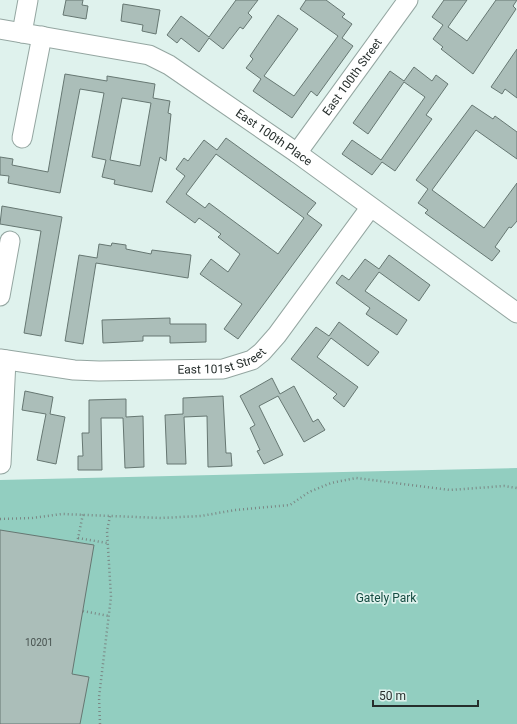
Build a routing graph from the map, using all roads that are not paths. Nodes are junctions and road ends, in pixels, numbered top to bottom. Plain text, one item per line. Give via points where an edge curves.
1 (28, 0) edge
2 (408, 0) edge
3 (0, 29) edge
4 (22, 33) junction
5 (42, 36) junction
6 (22, 138) dead end
7 (296, 154) junction
8 (370, 208) junction
9 (10, 241) dead end
10 (0, 296) edge
11 (517, 313) edge
12 (3, 359) edge
13 (1, 464) edge

1 - 4 street
2 - 7 street, East 100th Street
3 - 4 street, East 100th Place
4 - 5 street, East 100th Place
5 - 6 street
5 - 7 street, East 100th Place via 149,55 169,65
7 - 8 street, East 100th Place
8 - 11 street, East 100th Place
8 - 12 street, East 101st Street via 277,335 252,360 223,369 99,371 74,370
9 - 10 street
12 - 13 street

